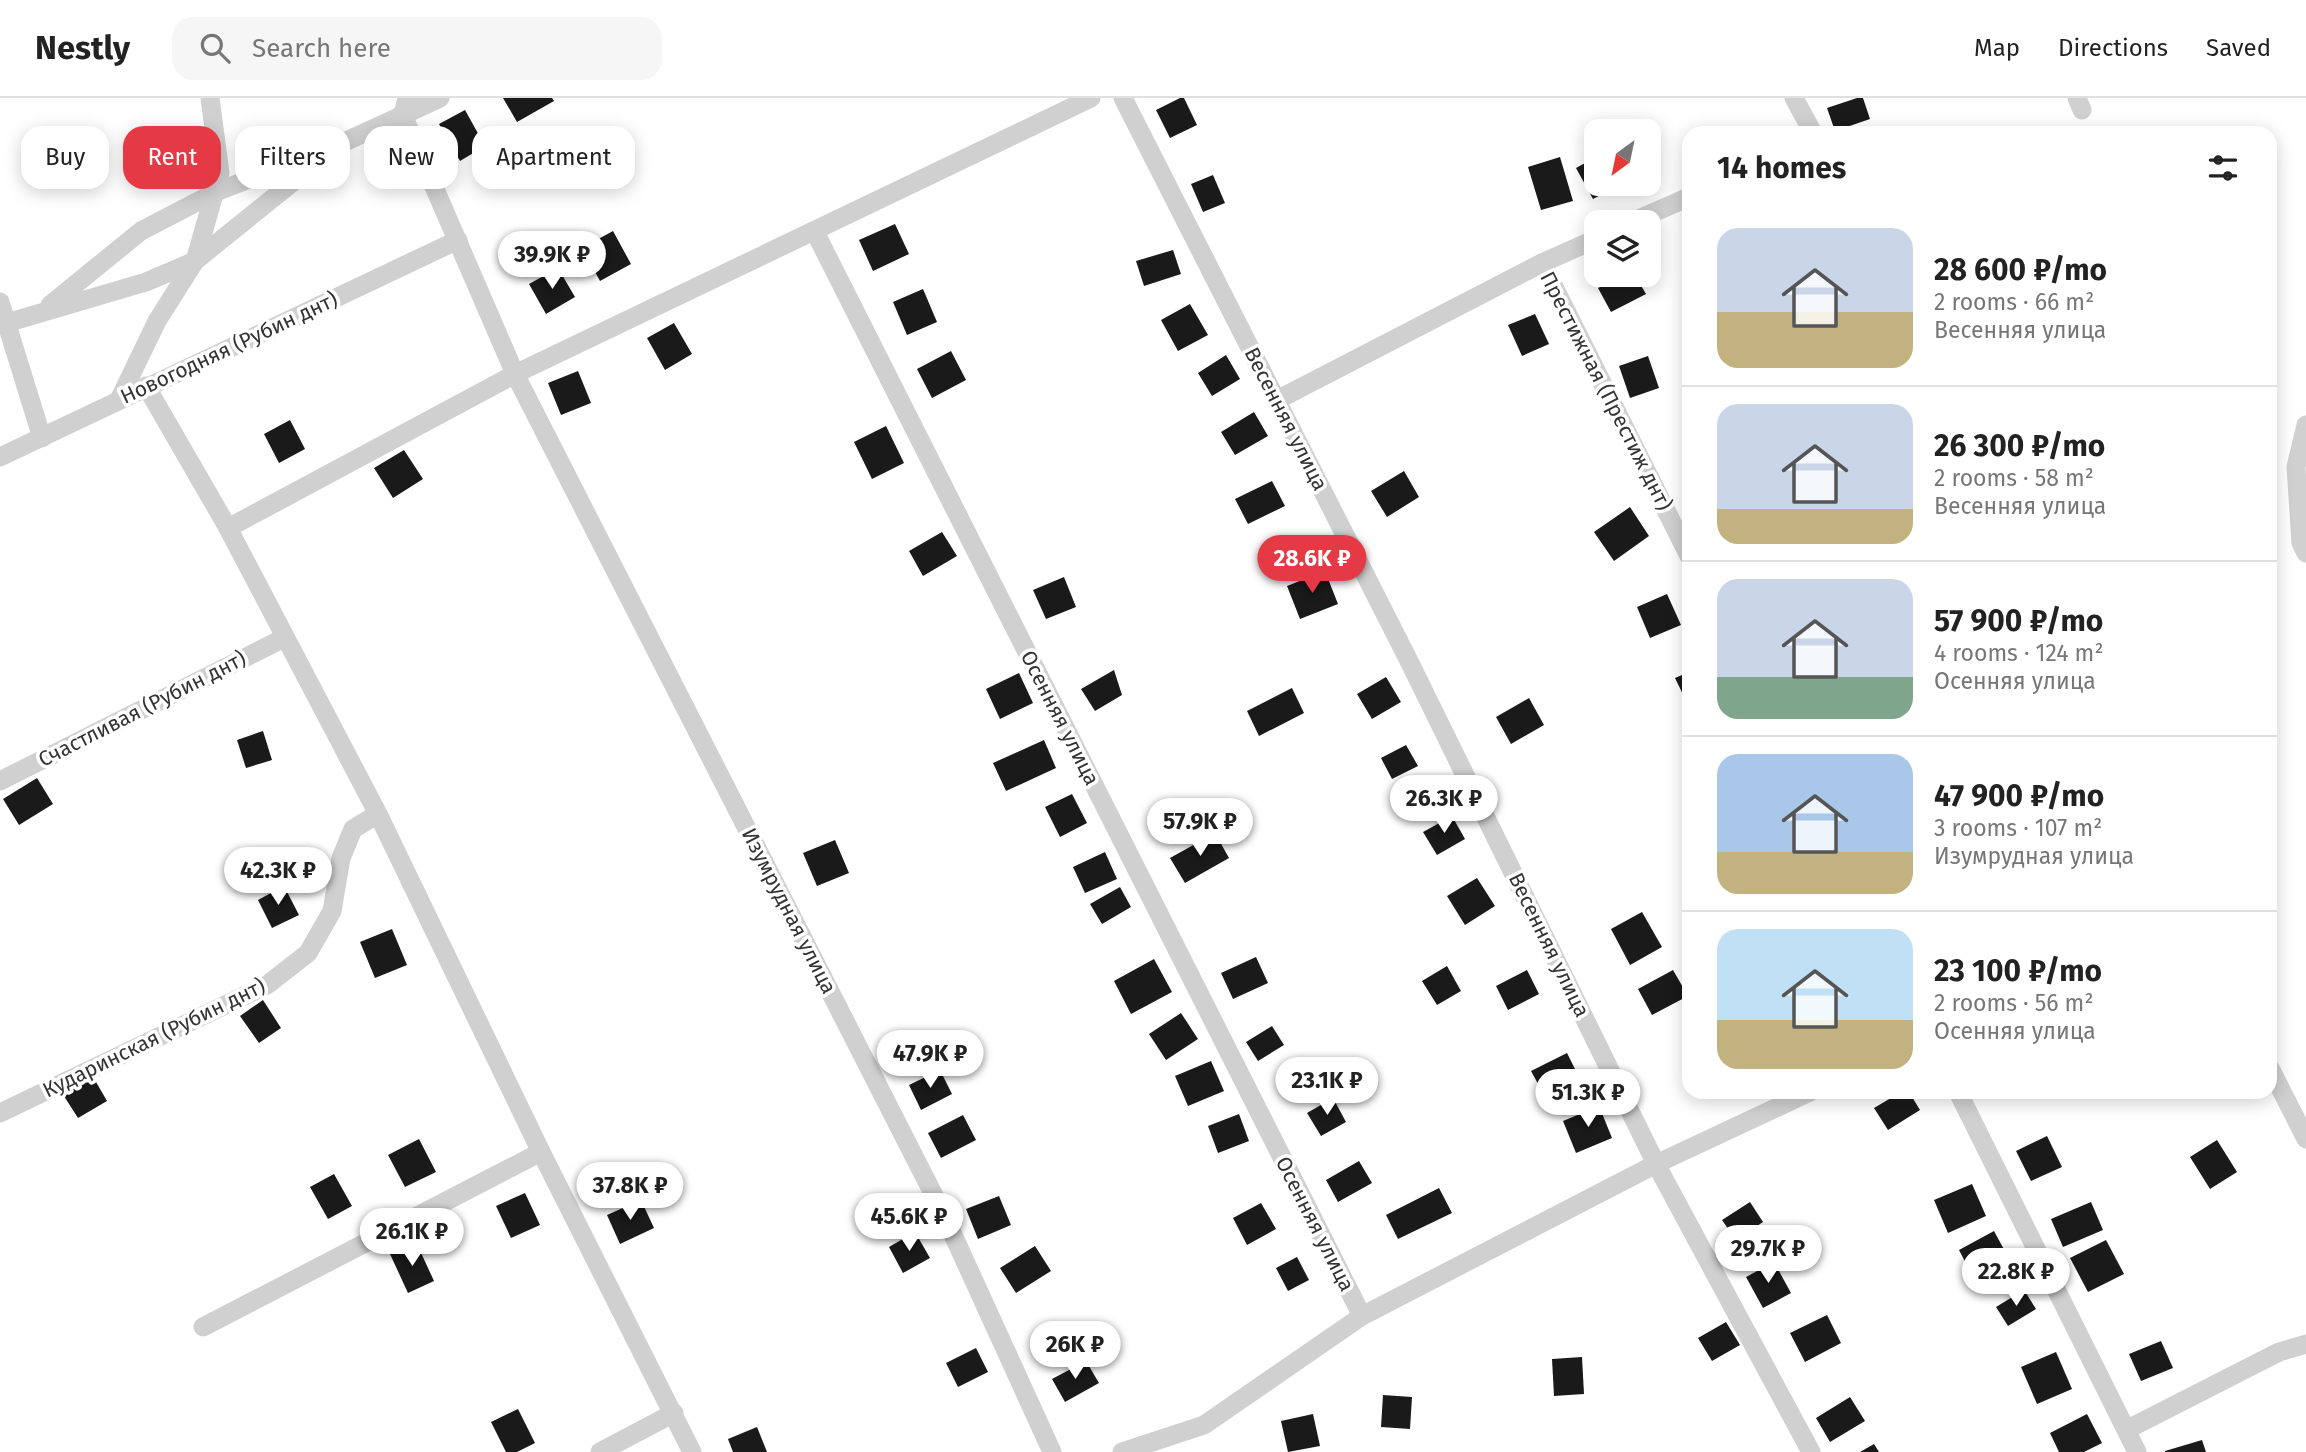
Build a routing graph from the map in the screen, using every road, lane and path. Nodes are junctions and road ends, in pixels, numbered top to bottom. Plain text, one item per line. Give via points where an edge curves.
1 (210, 98) edge
2 (440, 98) edge
3 (1091, 98) edge
4 (1123, 98) edge
5 (1794, 98) edge
6 (405, 107) edge
7 (1809, 126) edge
8 (350, 138) edge
9 (235, 184) edge
10 (284, 189) edge
11 (216, 192) junction
12 (1682, 200) edge
13 (1659, 210) edge
14 (815, 232) junction
15 (458, 240) junction
16 (1584, 244) edge
17 (195, 261) junction
18 (1542, 263) junction
19 (0, 302) edge
20 (43, 311) junction
21 (3, 324) edge
22 (515, 374) junction
23 (146, 386) junction
24 (119, 400) junction
25 (1277, 400) junction
26 (2304, 435) edge
27 (42, 438) junction
28 (0, 457) edge
29 (228, 528) junction
30 (1682, 542) edge
31 (2306, 552) edge
32 (284, 638) junction
33 (0, 781) edge
34 (378, 814) junction
35 (2277, 1083) edge
36 (1795, 1099) edge
37 (1962, 1099) edge
38 (0, 1112) edge
39 (2306, 1139) edge
40 (541, 1152) junction
41 (1656, 1164) junction
42 (1362, 1316) junction
43 (203, 1327) dead end
44 (2306, 1344) edge
45 (674, 1413) junction
46 (2128, 1429) junction
47 (600, 1452) edge
48 (692, 1452) edge
49 (1052, 1452) edge
50 (1122, 1452) edge
51 (1811, 1452) edge
52 (2137, 1452) edge

1 - 11 street via 220,173
2 - 6 street
3 - 14 street
4 - 25 street, Весенняя улица
5 - 7 street
6 - 8 street
6 - 15 street, Изумрудная улица
9 - 11 street
10 - 17 street
11 - 17 street
11 - 20 street via 142,231
12 - 13 street
14 - 22 street
14 - 42 street, Осенняя улица
15 - 22 street, Изумрудная улица
15 - 23 street, Новогодняя (Рубин днт)
16 - 18 street
17 - 20 street via 146,282
17 - 24 street via 158,321
18 - 25 street
18 - 30 street, Престижная (Престиж днт)
19 - 21 street
20 - 21 street
21 - 27 street
22 - 29 street
22 - 49 street, Изумрудная улица via 944,1214
23 - 24 street, Новогодняя (Рубин днт)
23 - 29 street
24 - 27 street, Новогодняя (Рубин днт)
25 - 41 street, Весенняя улица
26 - 31 street via 2296,467 2301,543
27 - 28 street, Новогодняя (Рубин днт)
29 - 32 street
32 - 33 street, Счастливая (Рубин днт)
32 - 34 street
34 - 38 street, Кударинская (Рубин днт) via 353,829 341,858 332,911 308,953 267,985
34 - 40 street
35 - 39 street
36 - 41 street
37 - 46 street
40 - 43 street
40 - 45 street
41 - 42 street
41 - 51 street, Весенняя улица
42 - 50 street via 1204,1424
44 - 46 street via 2279,1352
45 - 47 street
45 - 48 street
46 - 52 street

